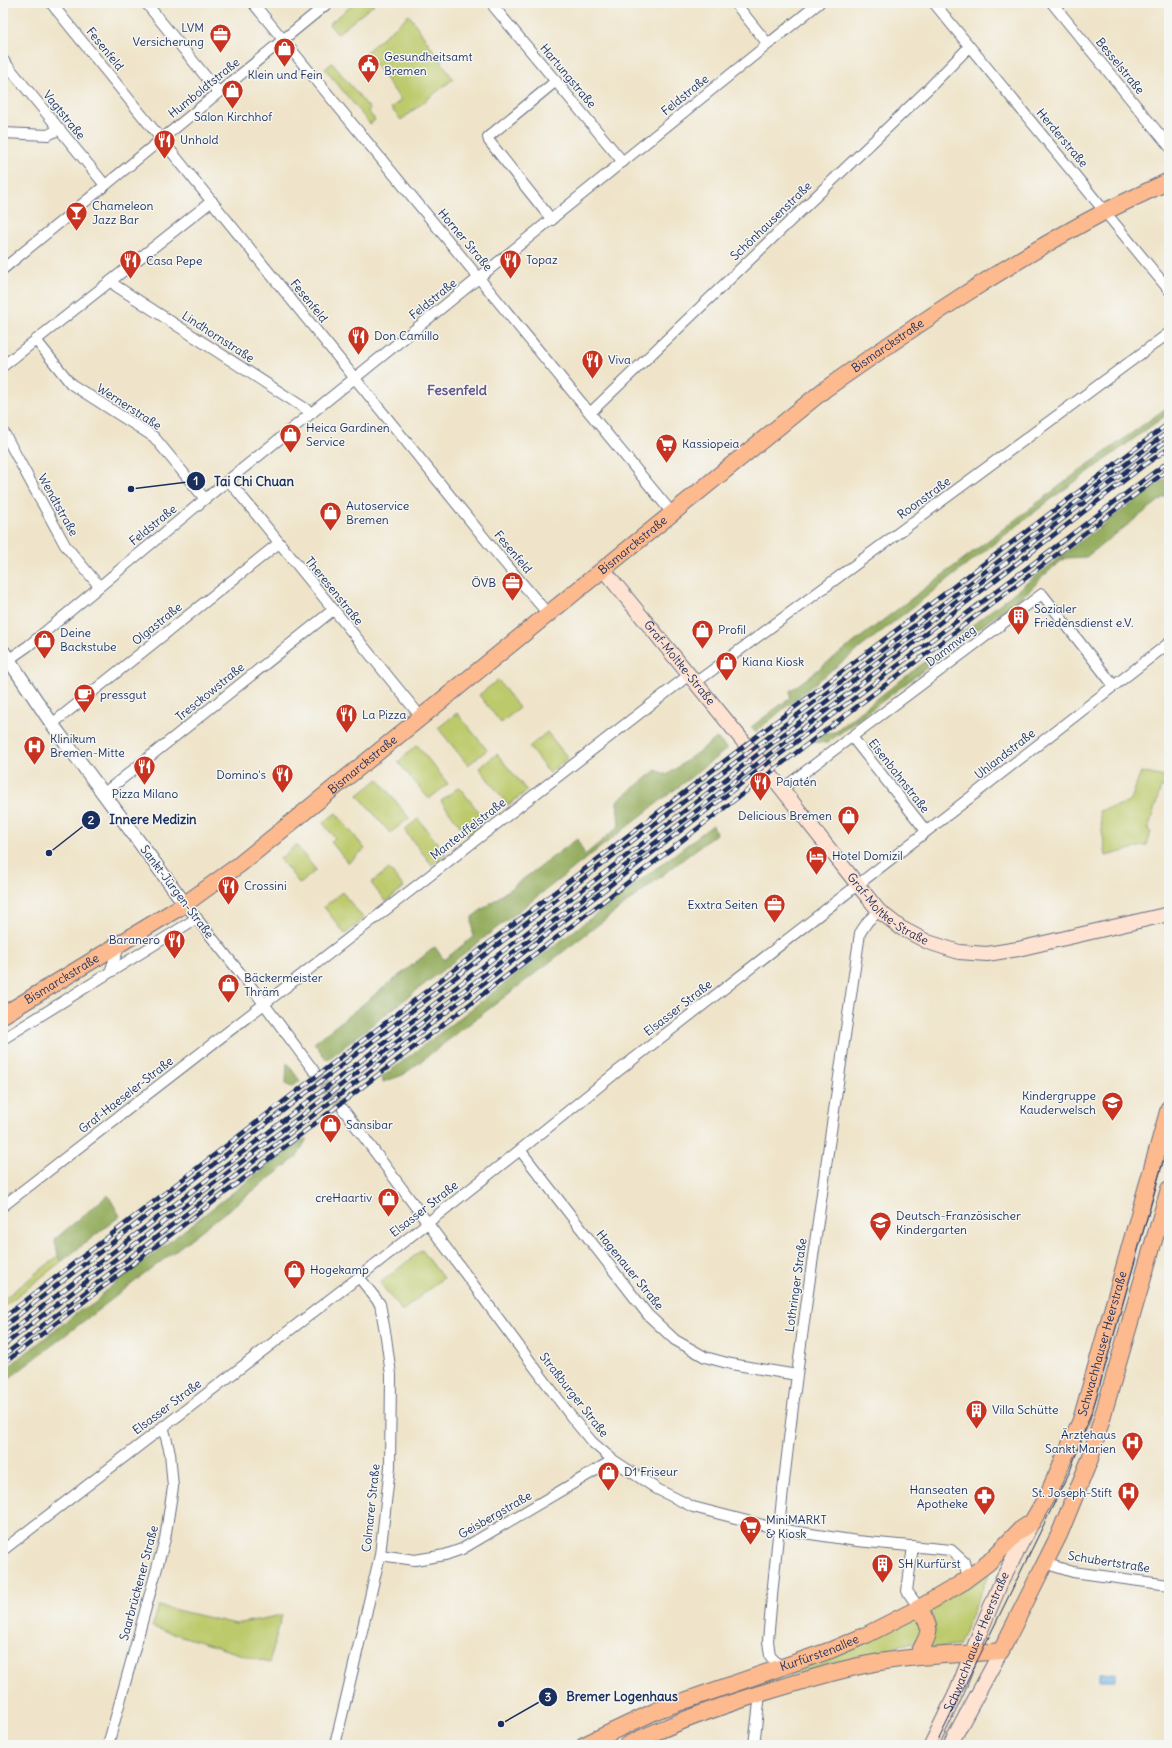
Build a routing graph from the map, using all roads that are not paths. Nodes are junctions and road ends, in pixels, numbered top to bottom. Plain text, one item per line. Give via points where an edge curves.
1 (51, 3) edge
2 (146, 3) edge
3 (253, 3) edge
4 (328, 3) edge
5 (735, 3) edge
6 (819, 3) edge
7 (934, 3) edge
8 (1052, 3) edge
9 (496, 5) edge
10 (284, 40) junction
11 (768, 44) junction
12 (969, 47) junction
13 (3, 60) edge
14 (556, 81) junction
15 (219, 93) junction
16 (59, 130) junction
17 (3, 133) edge
18 (162, 139) junction
19 (1169, 146) edge
20 (623, 162) junction
21 (1169, 181) edge
22 (105, 185) junction
23 (212, 201) junction
24 (1106, 212) junction
25 (552, 220) junction
26 (3, 269) edge
27 (480, 278) junction
28 (111, 281) junction
29 (1169, 290) edge
30 (1169, 334) edge
31 (36, 340) junction
32 (3, 366) edge
33 (356, 378) junction
34 (312, 413) junction
35 (590, 413) junction
36 (3, 431) edge
37 (229, 481) junction
38 (206, 499) junction
39 (672, 513) junction
40 (278, 543) junction
41 (603, 570) junction
42 (99, 586) junction
43 (333, 610) junction
44 (548, 614) junction
45 (1169, 644) edge
46 (5, 655) edge
47 (692, 679) junction
48 (1114, 686) junction
49 (421, 717) junction
50 (52, 724) junction
51 (852, 737) junction
52 (782, 789) junction
53 (103, 794) junction
54 (926, 831) junction
55 (857, 884) junction
56 (185, 904) junction
57 (879, 911) junction
58 (1169, 914) edge
59 (197, 918) junction
60 (120, 944) junction
61 (110, 972) junction
62 (264, 1004) junction
63 (3, 1015) edge
64 (3, 1039) edge
65 (314, 1071) tunnel mouth
66 (1169, 1108) edge
67 (343, 1109) tunnel mouth
68 (520, 1150) junction
69 (1169, 1189) edge
70 (3, 1206) edge
71 (427, 1223) junction
72 (359, 1277) junction
73 (797, 1375) junction
74 (163, 1426) junction
75 (613, 1460) junction
76 (1032, 1522) junction
77 (778, 1529) junction
78 (913, 1546) junction
79 (3, 1550) edge
80 (380, 1555) junction
81 (1044, 1563) junction
82 (968, 1578) junction
83 (1169, 1585) edge
84 (919, 1608) junction
85 (1001, 1651) junction
86 (972, 1653) junction
87 (917, 1657) junction
88 (781, 1667) junction
89 (760, 1694) junction
90 (108, 1745) edge
91 (335, 1745) edge
92 (584, 1745) edge
93 (627, 1745) edge
94 (754, 1745) edge
95 (931, 1745) edge
96 (950, 1745) edge

1 - 18 street, Fesenfeld
2 - 15 street
3 - 10 street, Horner Straße
4 - 10 street, Humboldtstraße
5 - 11 street
6 - 11 street, Feldstraße
7 - 12 street, Herderstraße
8 - 19 street, Besselstraße
9 - 14 street, Hartungstraße
10 - 15 street, Humboldtstraße
10 - 27 street, Horner Straße
11 - 20 street, Feldstraße
12 - 24 street, Herderstraße
12 - 35 street, Schönhausenstraße
13 - 16 street, Vagtstraße
14 - 20 street, Hartungstraße
14 - 25 street via 488,137 489,142
15 - 18 street, Humboldtstraße
16 - 17 street via 48,135
16 - 22 street, Vagtstraße
18 - 22 street, Humboldtstraße
18 - 23 street, Fesenfeld
20 - 25 street, Feldstraße
21 - 24 main road, Bismarckstraße
22 - 26 street, Humboldtstraße
23 - 28 street
23 - 33 street, Fesenfeld
24 - 29 street, Herderstraße
24 - 39 main road, Bismarckstraße via 1000,272 899,337 824,390
25 - 27 street, Feldstraße
27 - 33 street, Feldstraße
27 - 35 street, Horner Straße
28 - 31 street
28 - 34 street, Lindhornstraße
30 - 47 street, Roonstraße
31 - 32 street
31 - 38 street, Wernerstraße via 71,384 154,437
33 - 34 street, Feldstraße
33 - 44 street, Fesenfeld
34 - 37 street, Feldstraße
35 - 39 street, Horner Straße
36 - 42 street, Wendtstraße via 65,545
37 - 38 street, Feldstraße
37 - 40 street, Theresenstraße
38 - 42 street, Feldstraße
39 - 41 main road, Bismarckstraße
40 - 43 street, Theresenstraße
40 - 50 street, Olgastraße
41 - 44 main road, Bismarckstraße
41 - 47 main road, Graf-Moltke-Straße
42 - 46 street, Feldstraße via 28,646
43 - 49 street, Theresenstraße
43 - 53 street, Tresckowstraße
44 - 49 main road, Bismarckstraße
45 - 48 street, Uhlandstraße
46 - 50 street, Sankt-Jürgen-Straße
47 - 52 main road, Graf-Moltke-Straße
47 - 62 street, Manteuffelstraße
48 - 51 street, Dammweg via 1042,594
48 - 54 street, Uhlandstraße
49 - 56 main road, Bismarckstraße via 239,865
50 - 53 street, Sankt-Jürgen-Straße
51 - 52 street, Dammweg
51 - 54 street, Eisenbahnstraße
52 - 55 main road, Graf-Moltke-Straße
53 - 56 street, Sankt-Jürgen-Straße
54 - 55 street, Uhlandstraße
55 - 57 main road, Graf-Moltke-Straße
55 - 68 street, Elsasser Straße
56 - 59 street, Sankt-Jürgen-Straße
56 - 60 main road, Bismarckstraße
57 - 58 main road, Graf-Moltke-Straße via 901,928 928,942 959,952 987,954 1018,950
57 - 73 street, Lothringer Straße via 860,933
59 - 61 street, Bismarckstraße
59 - 62 street, Sankt-Jürgen-Straße
60 - 61 street, Bismarckstraße
60 - 63 main road, Bismarckstraße
61 - 64 street, Bismarckstraße
62 - 65 street, Sankt-Jürgen-Straße
62 - 70 street, Graf-Haeseler-Straße
66 - 76 main road, Schwachhauser Heerstraße via 1081,1420 1048,1494
67 - 71 street, Straßburger Straße
68 - 71 street, Elsasser Straße
68 - 73 street, Hagenauer Straße via 648,1315 675,1340 705,1357
69 - 81 main road, Schwachhauser Heerstraße via 1090,1459 1059,1535
71 - 72 street, Elsasser Straße
71 - 75 street, Straßburger Straße via 592,1442
72 - 74 street, Elsasser Straße
72 - 80 street, Colmarer Straße via 380,1304 391,1375 390,1467
73 - 77 street, Lothringer Straße
74 - 79 street, Elsasser Straße
74 - 90 street, Saarbrückener Straße via 170,1453 173,1487 165,1539
75 - 77 street, Straßburger Straße via 657,1489 693,1506
75 - 80 street, Geisbergstraße via 462,1549 415,1560
76 - 82 main road, Kurfürstenallee
76 - 86 main road, Schwachhauser Heerstraße via 1002,1580
77 - 78 street, Straßburger Straße via 856,1541
77 - 88 street, Lothringer Straße via 768,1640 770,1656
78 - 82 street, Straßburger Straße via 951,1550 964,1562
78 - 84 street via 907,1591
80 - 91 street, Colmarer Straße
81 - 83 street, Schubertstraße via 1074,1572
81 - 85 main road, Schwachhauser Heerstraße
82 - 84 main road, Kurfürstenallee
84 - 87 main road via 928,1623 929,1631
84 - 88 main road, Kurfürstenallee via 831,1650
85 - 86 main road, Kurfürstenallee
85 - 96 main road, Schwachhauser Heerstraße
86 - 87 main road, Kurfürstenallee
86 - 95 main road, Schwachhauser Heerstraße via 958,1691
87 - 89 main road, Kurfürstenallee via 882,1661 837,1671
88 - 92 main road, Kurfürstenallee via 658,1710
89 - 93 main road, Kurfürstenallee via 655,1731
89 - 94 street

